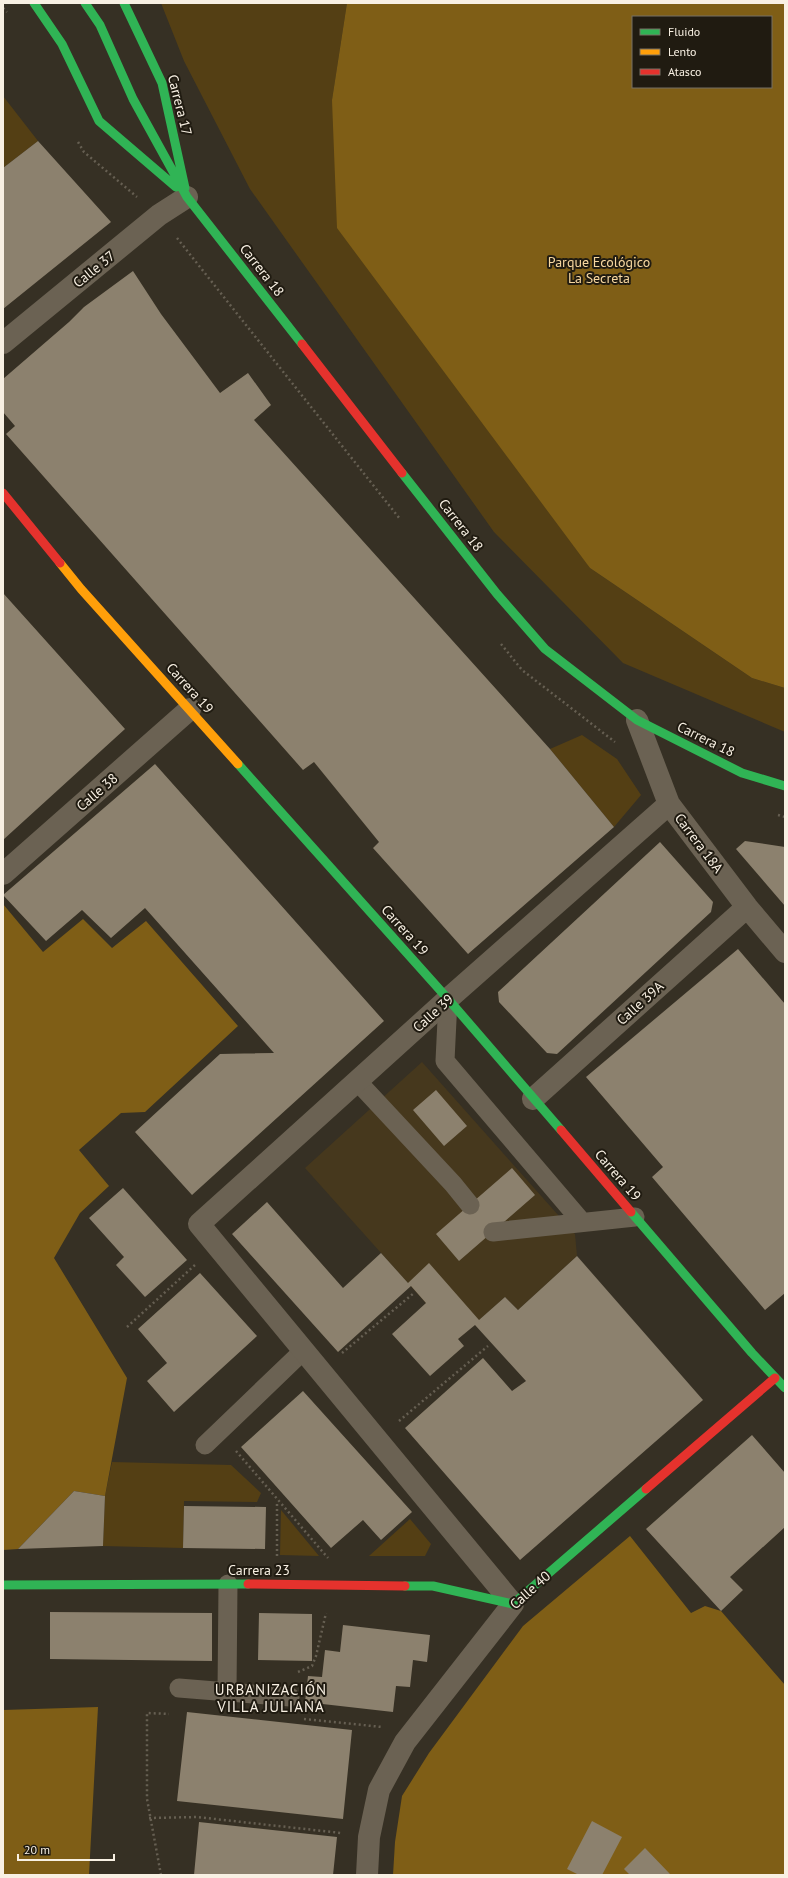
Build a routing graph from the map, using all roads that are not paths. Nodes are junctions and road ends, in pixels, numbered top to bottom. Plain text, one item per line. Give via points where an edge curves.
1 (34, 3) edge
2 (85, 3) edge
3 (124, 3) edge
4 (187, 197) junction
5 (3, 343) edge
6 (3, 493) edge
7 (190, 709) junction
8 (638, 720) junction
9 (785, 786) edge
10 (669, 804) junction
11 (3, 874) edge
12 (747, 907) junction
13 (785, 952) edge
14 (448, 1000) junction
15 (357, 1082) junction
16 (534, 1099) junction
17 (470, 1205) dead end
18 (635, 1217) junction
19 (582, 1222) junction
20 (493, 1232) dead end
21 (304, 1350) junction
22 (782, 1378) edge
23 (205, 1444) dead end
24 (228, 1584) junction
25 (3, 1585) edge
26 (513, 1604) junction
27 (179, 1688) dead end
28 (227, 1692) junction
29 (290, 1697) dead end
30 (368, 1875) edge

1 - 4 main road, Carrera 18 via 62,44 99,121
2 - 4 main road, Carrera 18 via 100,25 133,99
3 - 4 main road, Carrera 17 via 162,82
4 - 5 street, Calle 37 via 159,215
4 - 8 main road, Carrera 18 via 497,594 545,649
6 - 7 main road, Carrera 19 via 81,589
7 - 11 street, Calle 38
7 - 14 main road, Carrera 19
8 - 9 main road, Carrera 18 via 742,773
8 - 10 street, Carrera 18A
10 - 12 street, Carrera 18A
10 - 14 street, Calle 39
12 - 13 street, Carrera 18A
12 - 16 street, Calle 39A
14 - 15 street, Calle 39
14 - 16 main road, Carrera 19
14 - 19 lane via 445,1061
15 - 17 lane
15 - 21 street, Calle 39 via 199,1224
16 - 18 main road, Carrera 19
18 - 19 lane
18 - 22 main road, Carrera 19 via 752,1353
19 - 20 lane
21 - 23 lane
21 - 26 street
22 - 26 main road, Calle 40
24 - 25 main road, Carrera 23
24 - 26 main road, Carrera 23 via 433,1586
24 - 28 lane
26 - 30 street, Calle 40 via 405,1742 379,1790 369,1836
27 - 28 lane
28 - 29 lane

